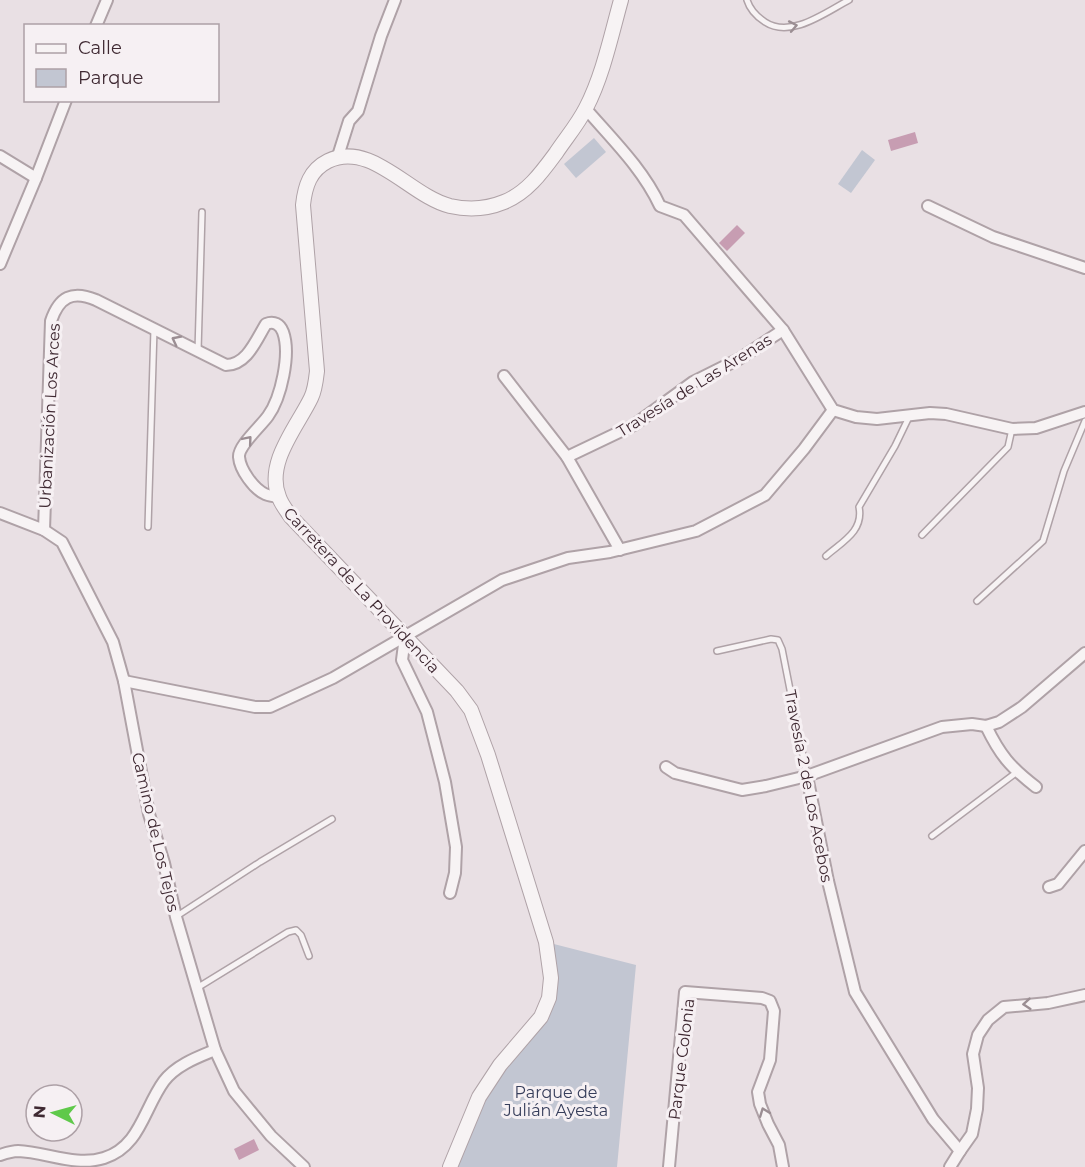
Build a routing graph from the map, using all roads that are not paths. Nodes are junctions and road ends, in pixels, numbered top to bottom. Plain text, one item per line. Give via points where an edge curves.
1 (107, 0) edge
2 (395, 0) edge
3 (621, 0) edge
4 (747, 0) edge
5 (849, 0) edge
6 (97, 24) edge
7 (65, 102) edge
8 (586, 110) junction
9 (0, 156) edge
10 (338, 156) junction
11 (36, 178) junction
12 (928, 206) dead end
13 (202, 212) dead end
14 (0, 264) edge
15 (1085, 267) edge
16 (154, 329) junction
17 (783, 330) junction
18 (198, 351) junction
19 (504, 376) dead end
20 (833, 410) junction
21 (1085, 411) edge
22 (910, 415) junction
23 (1085, 421) edge
24 (1012, 429) junction
25 (567, 457) junction
26 (278, 497) junction
27 (0, 513) edge
28 (148, 527) dead end
29 (44, 530) junction
30 (922, 535) dead end
31 (620, 550) junction
32 (826, 556) dead end
33 (977, 601) dead end
34 (405, 637) junction
35 (717, 651) dead end
36 (1085, 653) edge
37 (124, 681) junction
38 (986, 726) junction
39 (666, 767) dead end
40 (1017, 772) junction
41 (807, 776) junction
42 (1036, 787) dead end
43 (332, 819) dead end
44 (932, 836) dead end
45 (1085, 852) edge
46 (1049, 887) dead end
47 (450, 893) dead end
48 (176, 917) junction
49 (309, 956) dead end
50 (196, 989) junction
51 (1085, 995) edge
52 (214, 1050) junction
53 (960, 1151) junction
54 (0, 1155) edge
55 (304, 1167) edge
56 (450, 1167) edge
57 (669, 1167) edge
58 (783, 1167) edge
59 (950, 1167) edge

1 - 6 street
2 - 10 street via 358,111 349,121
3 - 8 street
4 -> 5 lane via 757,17 770,26 784,28 799,26
7 - 11 street
8 - 10 street via 534,181 520,193 491,206 449,206 364,157
8 - 17 street via 633,164 660,206 684,214
9 - 11 street
10 - 26 street, Carretera de La Providencia via 321,165 304,190 317,371 312,396 283,449 276,482
11 - 14 street
12 - 15 street via 993,237
13 - 18 lane
18 -> 16 street, Urbanización Los Arces
16 - 28 lane
16 - 29 street, Urbanización Los Arces via 84,295 67,297 54,312
17 - 20 street
17 - 25 street, Travesía de Las Arenas via 693,382 634,425
26 -> 18 street, Urbanización Los Arces via 256,488 239,457 278,396 284,374 282,329 272,322 266,324 235,365 226,365
19 - 25 street
20 - 22 street via 877,419
20 - 31 street via 765,495 696,531
21 - 24 street via 1036,428
22 - 24 street via 946,414
22 - 32 lane via 859,507 861,518 857,528
23 - 33 lane via 1042,541
24 - 30 lane via 1008,447
25 - 31 street
26 - 34 street, Carretera de La Providencia via 291,517
27 - 29 street, Camino de Los Tejos
29 - 37 street, Camino de Los Tejos via 62,542 113,642
31 - 34 street via 568,558 502,580
34 - 37 street via 333,678 270,706 255,707
34 - 47 street via 402,660 427,712 445,782 456,847
34 - 56 street, Carretera de La Providencia via 471,710 489,754 543,931 551,978 549,998 541,1017 500,1065 479,1097
35 - 41 lane, Travesía 2 de Los Acebos via 778,640
36 - 38 street via 1022,707
37 - 48 street, Camino de Los Tejos via 149,814
38 - 40 street via 998,752
38 - 41 street via 972,723 942,727
39 - 41 street via 675,773 742,789
40 - 42 street
40 - 44 lane
41 - 53 street, Travesía 2 de Los Acebos via 855,992 933,1119
43 - 48 lane
45 - 46 street via 1058,884
48 - 50 street, Camino de Los Tejos
49 - 50 lane via 301,934 296,930 288,932
50 - 52 street, Camino de Los Tejos
51 -> 53 street via 1004,1007 988,1020 973,1053 978,1088 972,1134
52 - 54 street via 186,1063 165,1080 123,1150 88,1161 16,1151
52 - 55 street, Camino de Los Tejos via 234,1091 271,1136
53 - 59 street
58 -> 57 street, Parque Colonia via 779,1145 758,1092 770,1060 774,1011 770,1001 685,992

